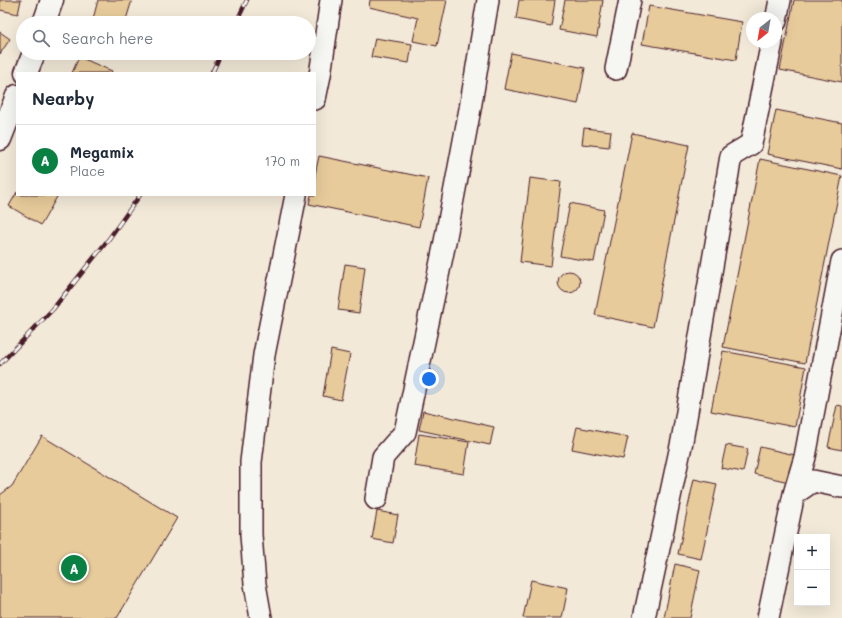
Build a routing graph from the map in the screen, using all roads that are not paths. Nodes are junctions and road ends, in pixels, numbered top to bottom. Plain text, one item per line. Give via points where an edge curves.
1 (52, 0) edge
2 (331, 0) edge
3 (488, 0) edge
4 (630, 0) edge
5 (780, 0) edge
6 (778, 12) edge
7 (46, 16) edge
8 (771, 48) edge
9 (31, 60) edge
10 (616, 69) dead end
11 (26, 72) edge
12 (316, 95) edge
13 (16, 99) edge
14 (0, 139) edge
15 (296, 196) edge
16 (842, 261) edge
17 (842, 487) edge
18 (794, 494) junction
19 (376, 499) dead end
20 (261, 618) edge
21 (644, 618) edge
22 (768, 618) edge

1 - 7 main road
2 - 12 lane
3 - 19 lane via 444,247 405,432 383,457
4 - 10 lane
5 - 6 lane
8 - 21 lane via 751,144 731,156 682,441
9 - 11 main road
13 - 14 main road
15 - 20 lane via 264,355 251,462 251,535
16 - 18 lane via 805,457
17 - 18 lane via 813,481
18 - 22 lane

